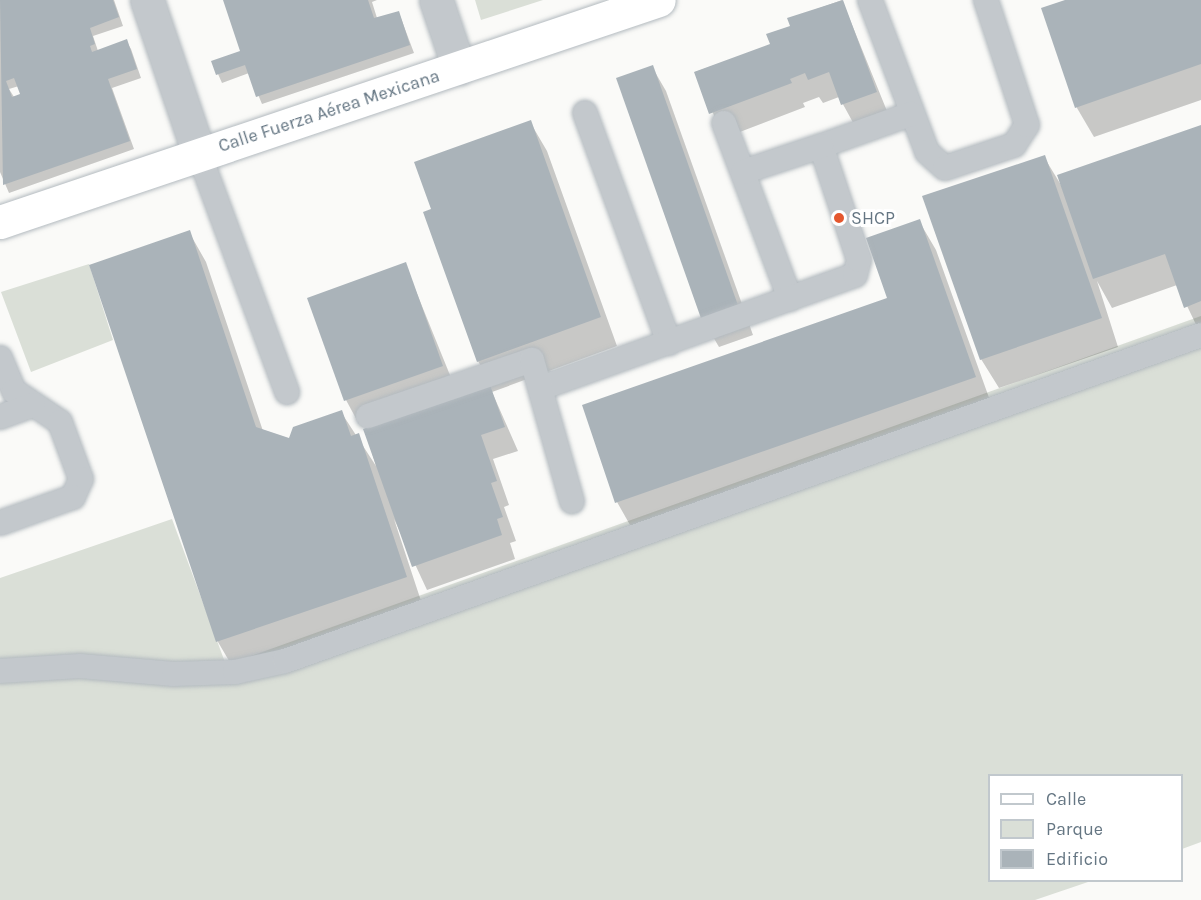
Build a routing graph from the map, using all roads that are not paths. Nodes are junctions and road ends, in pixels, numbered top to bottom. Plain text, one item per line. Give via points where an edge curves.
1 (147, 0) edge
2 (436, 0) edge
3 (658, 0) edge
4 (870, 0) edge
5 (986, 0) edge
6 (459, 68) junction
7 (585, 113) dead end
8 (911, 114) junction
9 (724, 123) dead end
10 (821, 146) junction
11 (199, 154) junction
12 (743, 172) junction
13 (0, 222) edge
14 (790, 299) junction
15 (1201, 335) edge
16 (669, 343) junction
17 (0, 358) edge
18 (541, 388) junction
19 (287, 392) dead end
20 (33, 405) junction
21 (368, 416) dead end
22 (0, 417) edge
23 (572, 501) dead end
24 (0, 523) edge
25 (0, 671) edge

1 - 11 street
2 - 6 street
3 - 6 main road, Calle Fuerza Aérea Mexicana
4 - 8 lane
5 - 8 lane via 1027,115 1020,140 945,168 927,152
6 - 11 main road, Calle Fuerza Aérea Mexicana
7 - 16 lane
8 - 10 lane
9 - 12 lane
10 - 12 lane
10 - 14 lane via 858,268 849,279
11 - 13 main road, Calle Fuerza Aérea Mexicana
11 - 19 lane
12 - 14 lane
14 - 16 lane
15 - 25 lane via 285,661 235,672 174,674 80,666
16 - 18 lane
17 - 20 lane via 14,391
18 - 21 lane via 532,360
18 - 23 lane
20 - 22 lane
20 - 24 lane via 60,422 80,486 73,497

